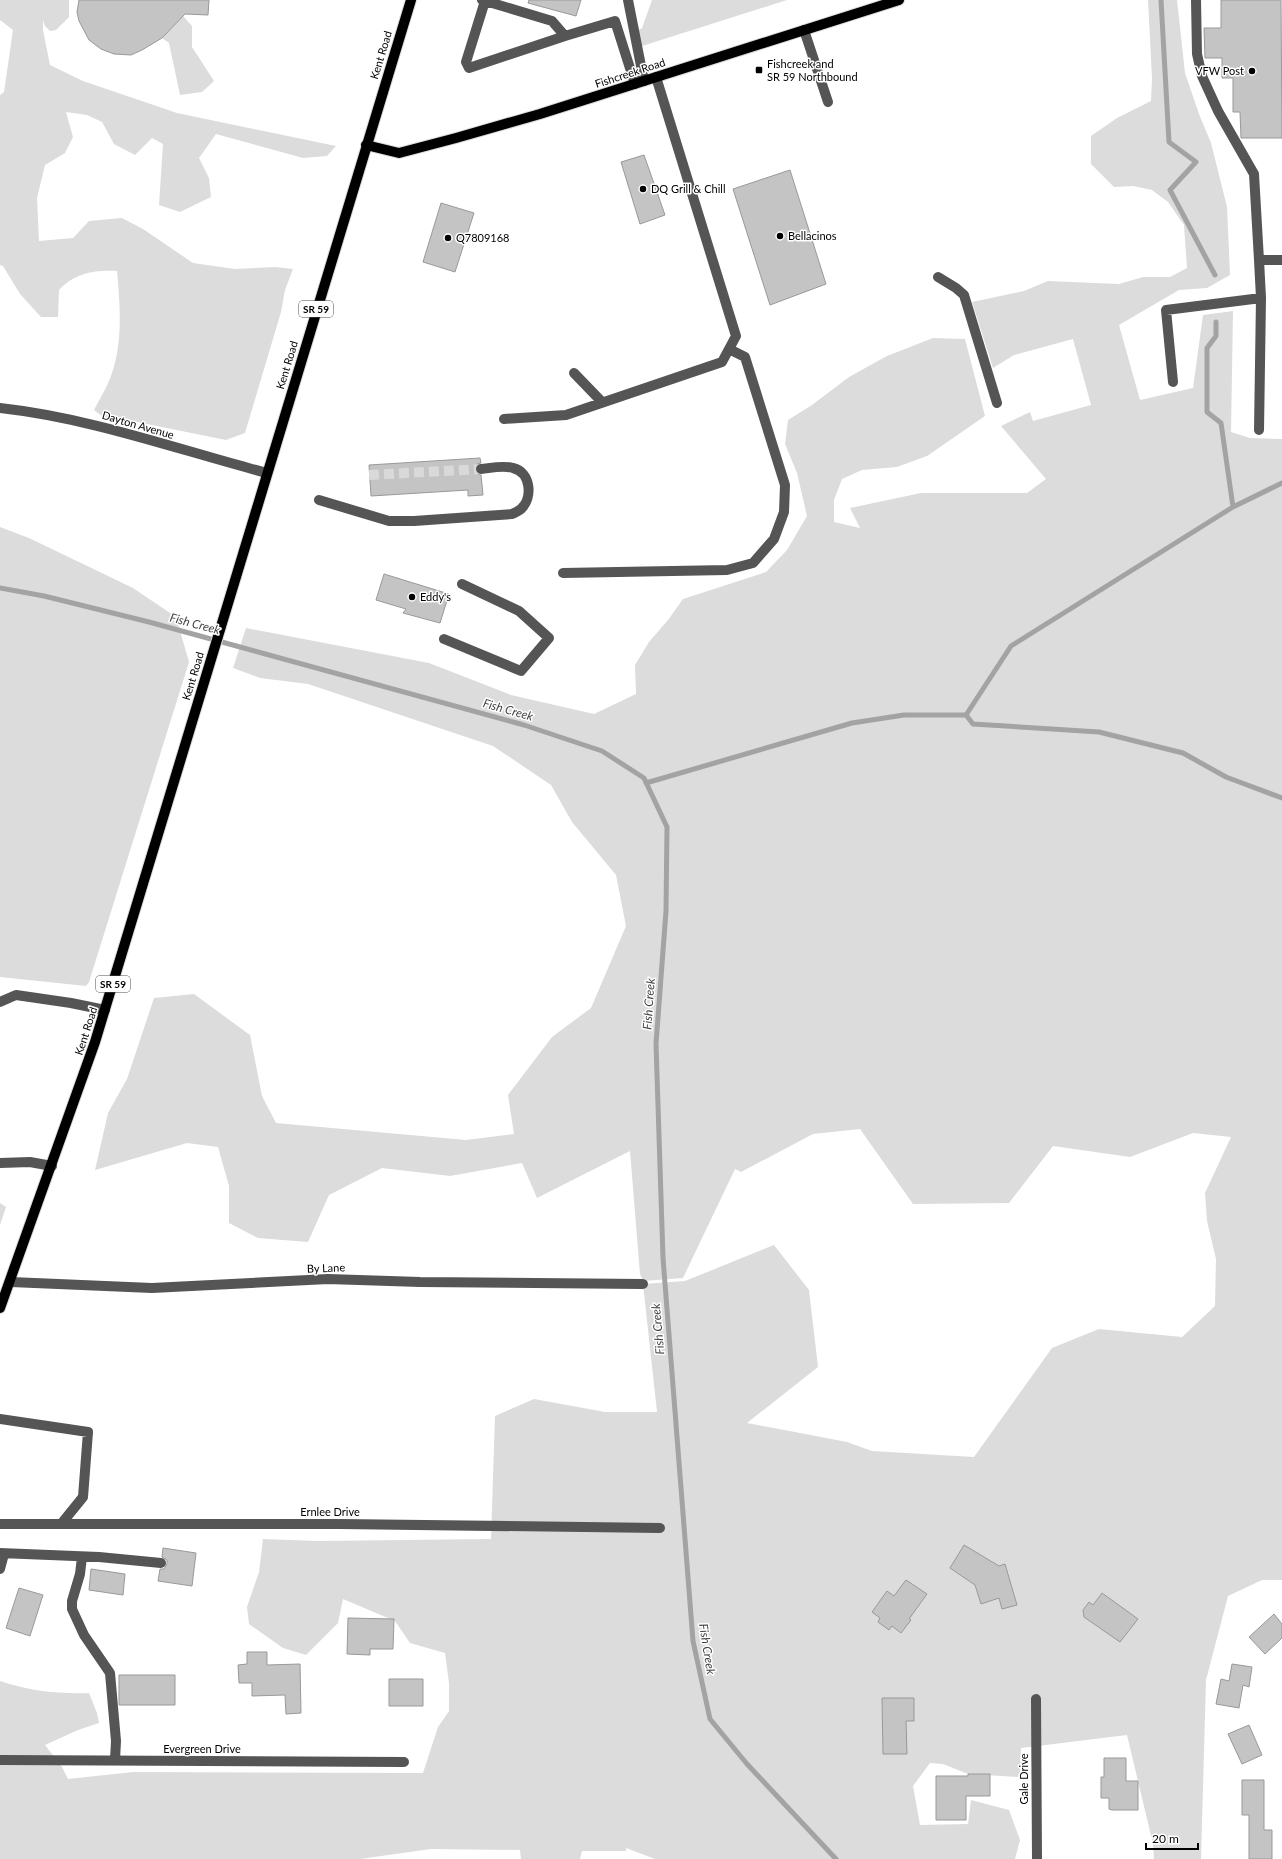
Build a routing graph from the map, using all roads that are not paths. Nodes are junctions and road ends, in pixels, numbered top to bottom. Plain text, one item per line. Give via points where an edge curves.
1 (411, 0) edge
2 (483, 0) edge
3 (628, 0) edge
4 (899, 0) edge
5 (1196, 0) edge
6 (804, 30) junction
7 (565, 36) junction
8 (656, 77) junction
9 (639, 83) junction
10 (828, 102) dead end
11 (366, 145) junction
12 (1259, 260) junction
13 (1282, 260) edge
14 (938, 277) dead end
15 (1261, 298) junction
16 (729, 349) junction
17 (574, 373) dead end
18 (1172, 382) dead end
19 (602, 402) junction
20 (996, 403) dead end
21 (0, 408) edge
22 (504, 419) dead end
23 (1258, 430) dead end
24 (481, 469) tunnel mouth
25 (267, 473) junction
26 (319, 500) dead end
27 (563, 573) dead end
28 (462, 584) dead end
29 (444, 639) dead end
30 (0, 1002) edge
31 (105, 1010) junction
32 (0, 1162) edge
33 (52, 1166) junction
34 (10, 1282) junction
35 (643, 1284) dead end
36 (0, 1308) edge
37 (0, 1419) edge
38 (62, 1523) junction
39 (0, 1524) edge
40 (660, 1528) dead end
41 (2, 1553) edge
42 (82, 1557) junction
43 (161, 1563) dead end
44 (0, 1569) edge
45 (1036, 1699) dead end
46 (0, 1760) edge
47 (115, 1760) junction
48 (404, 1762) dead end
49 (1037, 1859) edge

1 - 11 main road, Kent Road / SR 59
2 - 7 street via 552,21
2 - 7 street via 466,62 469,68
3 - 9 street
4 - 6 main road, Fishcreek Road
5 - 12 street via 1197,54 1202,76 1218,111 1254,174
6 - 8 main road, Fishcreek Road
6 - 10 street
7 - 9 street via 615,22
8 - 9 main road, Fishcreek Road
8 - 16 street via 736,336
9 - 11 main road, Fishcreek Road via 525,119 399,152
11 - 25 main road, Kent Road / SR 59
12 - 13 street
12 - 15 street
14 - 20 street via 964,295
15 - 18 street via 1166,310
15 - 23 street
16 - 19 street via 722,362
16 - 27 street via 745,357 785,485 784,512 774,539 753,563 727,570
17 - 19 street
19 - 22 street via 566,415
21 - 25 street, Dayton Avenue via 67,419
24 - 26 street via 507,467 522,472 527,479 528,488 527,499 521,509 512,514 389,521
25 - 31 main road, Kent Road / SR 59
28 - 29 street via 519,611 549,638 521,671
30 - 31 street via 16,995
31 - 33 main road, Kent Road / SR 59
32 - 33 street via 30,1162
33 - 34 main road, Kent Road / SR 59
34 - 35 street, By Lane via 152,1288 328,1279
34 - 36 main road, Kent Road / SR 59
37 - 38 street via 88,1432 83,1497
38 - 39 street, Ernlee Drive
38 - 40 street, Ernlee Drive
41 - 42 street
41 - 44 street
42 - 43 street
42 - 47 street via 72,1610 84,1635 110,1673 116,1740
45 - 49 street, Gale Drive
46 - 47 street, Evergreen Drive
47 - 48 street, Evergreen Drive

